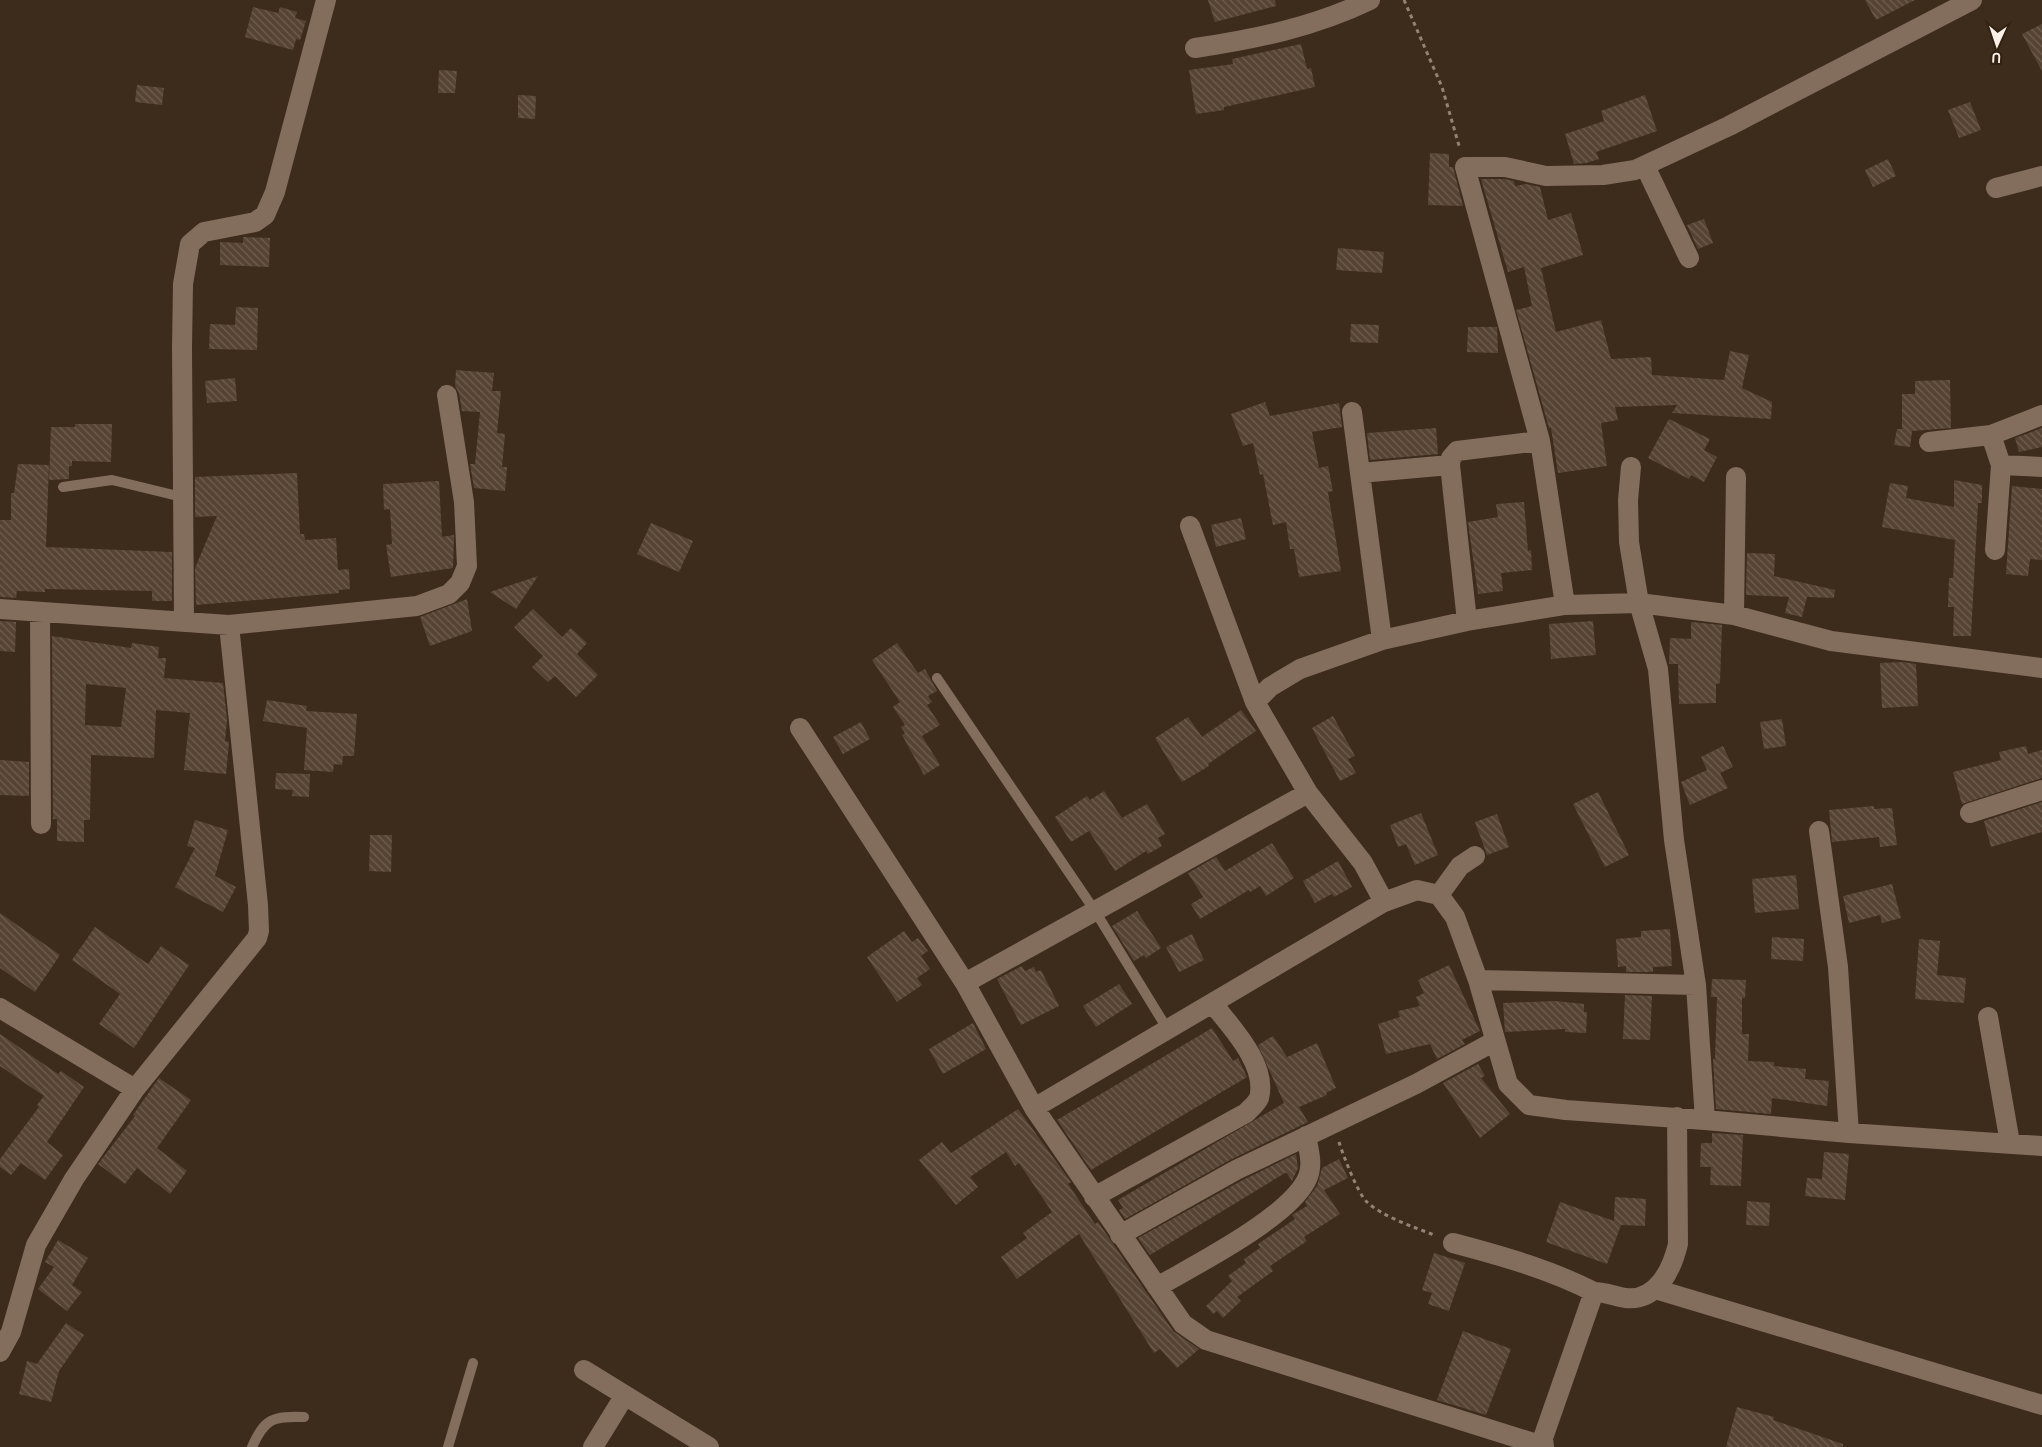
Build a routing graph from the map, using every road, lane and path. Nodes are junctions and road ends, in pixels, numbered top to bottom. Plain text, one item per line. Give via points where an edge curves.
1 (326, 0) edge
2 (1370, 0) edge
3 (1404, 0) edge
4 (1972, 0) edge
5 (1195, 48) dead end
6 (1644, 166) junction
7 (1465, 167) junction
8 (2042, 176) edge
9 (1996, 188) dead end
10 (1690, 258) dead end
11 (447, 395) dead end
12 (1352, 412) dead end
13 (2042, 414) edge
14 (1991, 435) junction
15 (1540, 440) junction
16 (1929, 442) dead end
17 (1450, 465) junction
18 (2001, 465) junction
19 (1630, 467) dead end
20 (2042, 467) edge
21 (1360, 474) junction
22 (1736, 477) dead end
23 (63, 487) dead end
24 (182, 498) junction
25 (1190, 526) dead end
26 (1995, 550) dead end
27 (1639, 603) junction
28 (1565, 605) junction
29 (0, 609) edge
30 (40, 612) junction
31 (1734, 615) junction
32 (1467, 621) junction
33 (184, 622) junction
34 (229, 626) junction
35 (1382, 640) junction
36 (2042, 668) edge
37 (937, 678) dead end
38 (1255, 702) junction
39 (800, 728) dead end
40 (2042, 790) edge
41 (1308, 793) junction
42 (1970, 813) dead end
43 (41, 824) dead end
44 (1819, 832) dead end
45 (1475, 856) dead end
46 (1439, 895) junction
47 (1384, 902) junction
48 (1095, 911) junction
49 (1478, 980) junction
50 (965, 983) junction
51 (1696, 985) junction
52 (1213, 1004) junction
53 (0, 1008) edge
54 (1988, 1017) dead end
55 (1168, 1030) junction
56 (1495, 1041) junction
57 (135, 1088) junction
58 (1034, 1108) junction
59 (1677, 1117) junction
60 (1705, 1120) junction
61 (1333, 1123) junction
62 (1849, 1133) junction
63 (1306, 1136) junction
64 (2010, 1143) junction
65 (2042, 1146) edge
66 (1094, 1197) junction
67 (1120, 1235) junction
68 (1453, 1243) joint
69 (1157, 1287) junction
70 (1655, 1289) junction
71 (1594, 1292) junction
72 (0, 1352) edge
73 (473, 1363) dead end
74 (584, 1370) dead end
75 (625, 1395) junction
76 (2042, 1405) edge
77 (304, 1417) dead end
78 (704, 1446) edge
79 (1543, 1446) edge
80 (252, 1447) edge
81 (448, 1447) edge
82 (593, 1447) edge

1 - 24 street via 275,192 265,215 255,222 204,232 190,244 184,284
2 - 5 street via 1293,30
3 - 7 path via 1442,87
4 - 6 street via 1729,126
6 - 7 street via 1603,175 1556,176 1505,167
6 - 10 street
7 - 15 street
8 - 9 street
11 - 34 street via 464,502 467,566 460,583 449,594 417,606
12 - 21 street
13 - 14 street
14 - 16 street
14 - 18 street
15 - 17 street via 1457,452
15 - 28 street
17 - 21 street
17 - 32 street
18 - 20 street
18 - 26 street
19 - 27 street via 1630,542
21 - 35 street
22 - 31 street
23 - 24 lane via 112,480
24 - 33 street
25 - 38 street
27 - 28 street
27 - 31 street
27 - 51 street via 1658,669 1674,840
28 - 32 street
29 - 30 street
30 - 33 street
30 - 43 street
31 - 36 street via 1831,641
32 - 35 street
33 - 34 street
34 - 57 street via 259,931 252,945
35 - 38 street via 1300,669 1270,687
37 - 48 lane
38 - 41 street
39 - 50 street
40 - 42 street
41 - 47 street via 1363,863
41 - 48 street
44 - 62 street via 1838,967
45 - 46 street via 1460,866
46 - 47 street via 1416,890
46 - 49 street via 1454,917
47 - 52 street
48 - 50 street
48 - 55 lane
49 - 51 street
49 - 56 street
50 - 58 street
51 - 60 street
52 - 55 street
52 - 66 street via 1248,1049 1260,1078 1258,1099 1246,1113
53 - 57 street
54 - 64 street
55 - 58 street
56 - 59 street via 1508,1084 1529,1105
56 - 61 street via 1416,1084
57 - 72 street via 74,1179 36,1245 11,1332
58 - 66 street
59 - 60 street
59 - 70 street via 1678,1244 1667,1274
60 - 62 street
61 - 63 street
61 - 68 path via 1345,1161 1366,1202 1398,1220
62 - 64 street
63 - 67 street via 1236,1170
63 - 69 street via 1311,1164 1307,1180 1296,1197 1242,1238
64 - 65 street
66 - 67 street
67 - 69 street
68 - 71 street via 1565,1277
69 - 79 street via 1183,1324 1206,1340
70 - 71 street via 1639,1298
70 - 76 street
71 - 79 street via 1543,1438
73 - 81 lane
74 - 75 street
75 - 78 street
75 - 82 street
77 - 80 lane via 276,1418 267,1422

